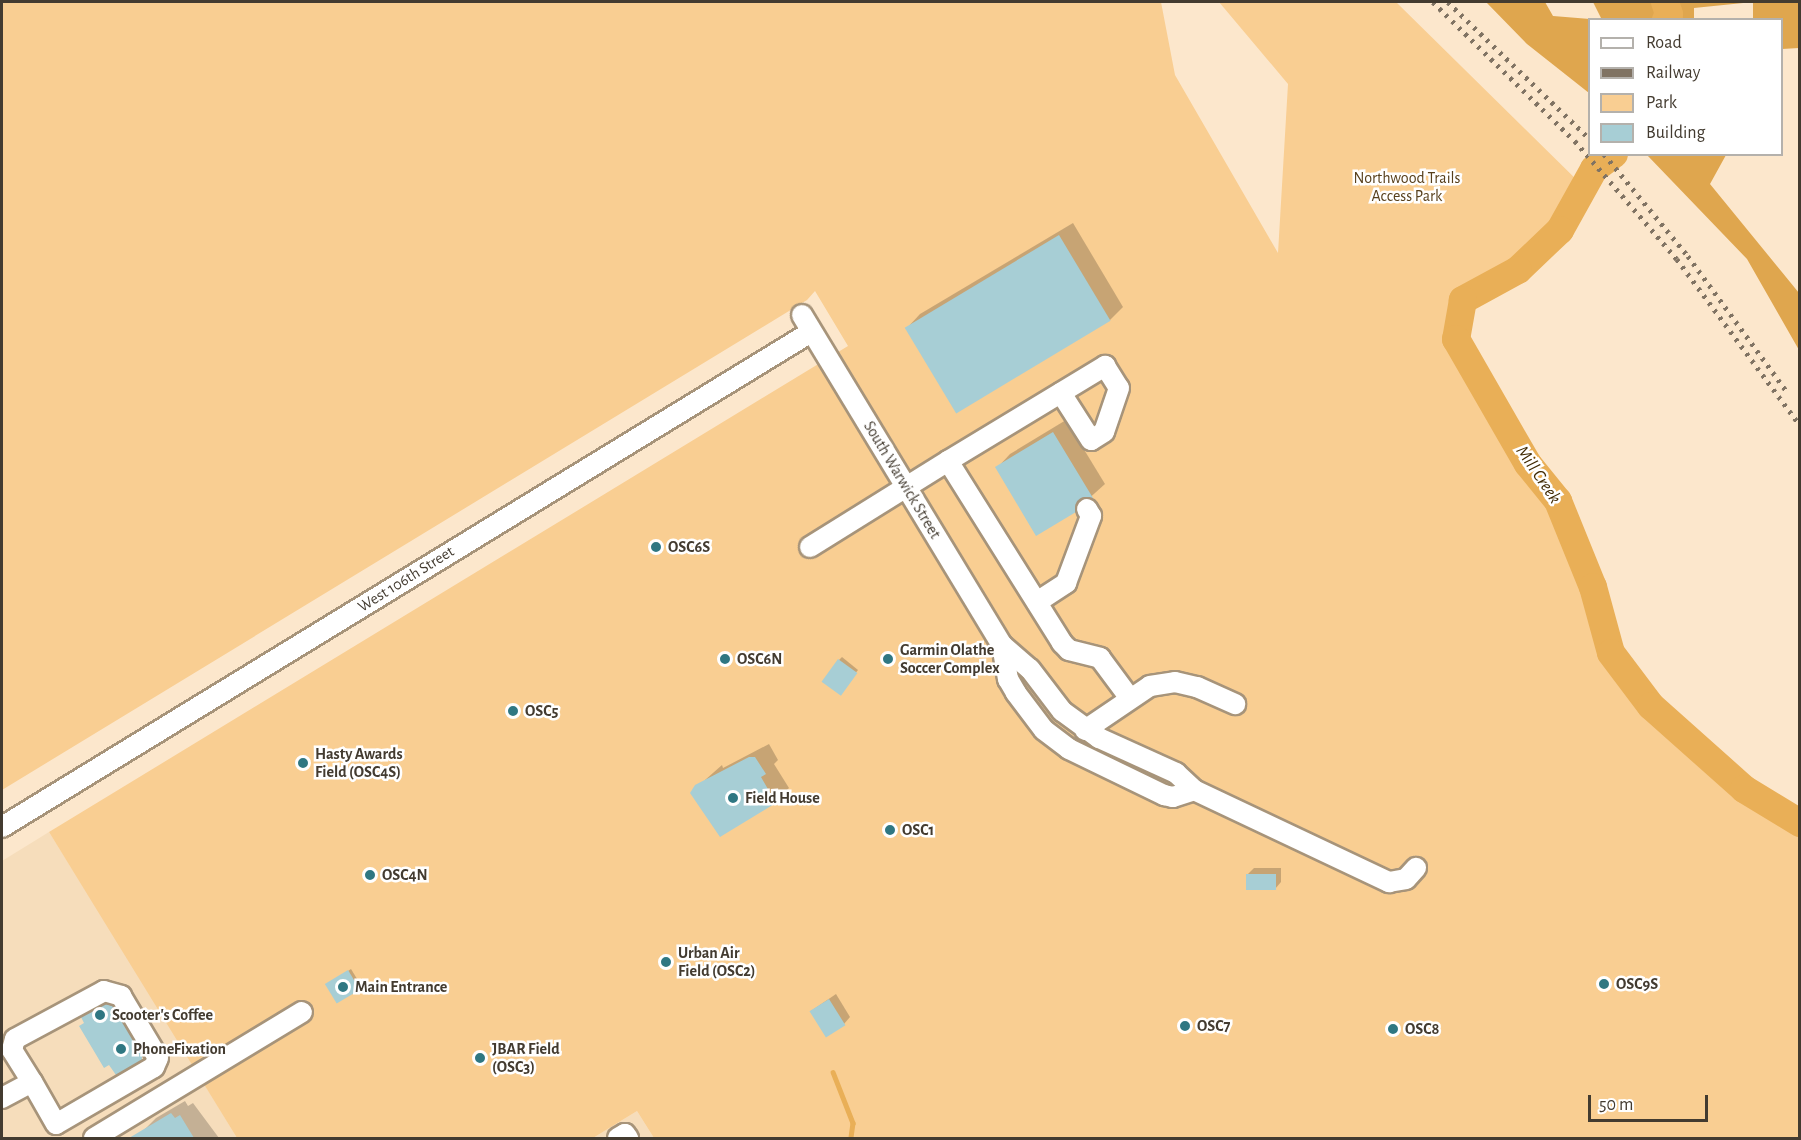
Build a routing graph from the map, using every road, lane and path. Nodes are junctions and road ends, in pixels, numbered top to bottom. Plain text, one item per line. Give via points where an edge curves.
1 (806, 323) joint
2 (1061, 393) dead end
3 (948, 461) junction
4 (906, 489) junction
5 (1087, 509) dead end
6 (810, 547) dead end
7 (1037, 602) junction
8 (1002, 645) junction
9 (1129, 697) junction
10 (1235, 704) dead end
11 (1085, 730) junction
12 (1194, 790) junction
13 (2, 827) edge
14 (1416, 868) dead end
15 (302, 1012) dead end
16 (32, 1083) junction
17 (2, 1098) edge
18 (99, 1137) edge
19 (618, 1138) edge
20 (628, 1138) edge

1 - 4 street, South Warwick Street
1 - 13 street, West 106th Street
2 - 3 street
3 - 4 street
3 - 7 street
4 - 6 street
4 - 8 street, South Warwick Street
5 - 7 street via 1091,516 1066,583
7 - 9 street via 1062,643 1069,650 1100,658
8 - 11 street, South Warwick Street via 1030,669 1062,711
8 - 12 street, South Warwick Street via 1008,680 1016,693 1044,730 1069,749 1090,763 1164,795 1173,797
9 - 10 street via 1150,686 1175,682
9 - 11 street
11 - 12 street, South Warwick Street via 1176,773
12 - 14 street via 1389,882 1406,879
15 - 18 street
16 - 16 street via 12,1045 48,1019 111,990 121,996 156,1053 154,1067 56,1124
16 - 17 street
19 - 20 street via 625,1134

